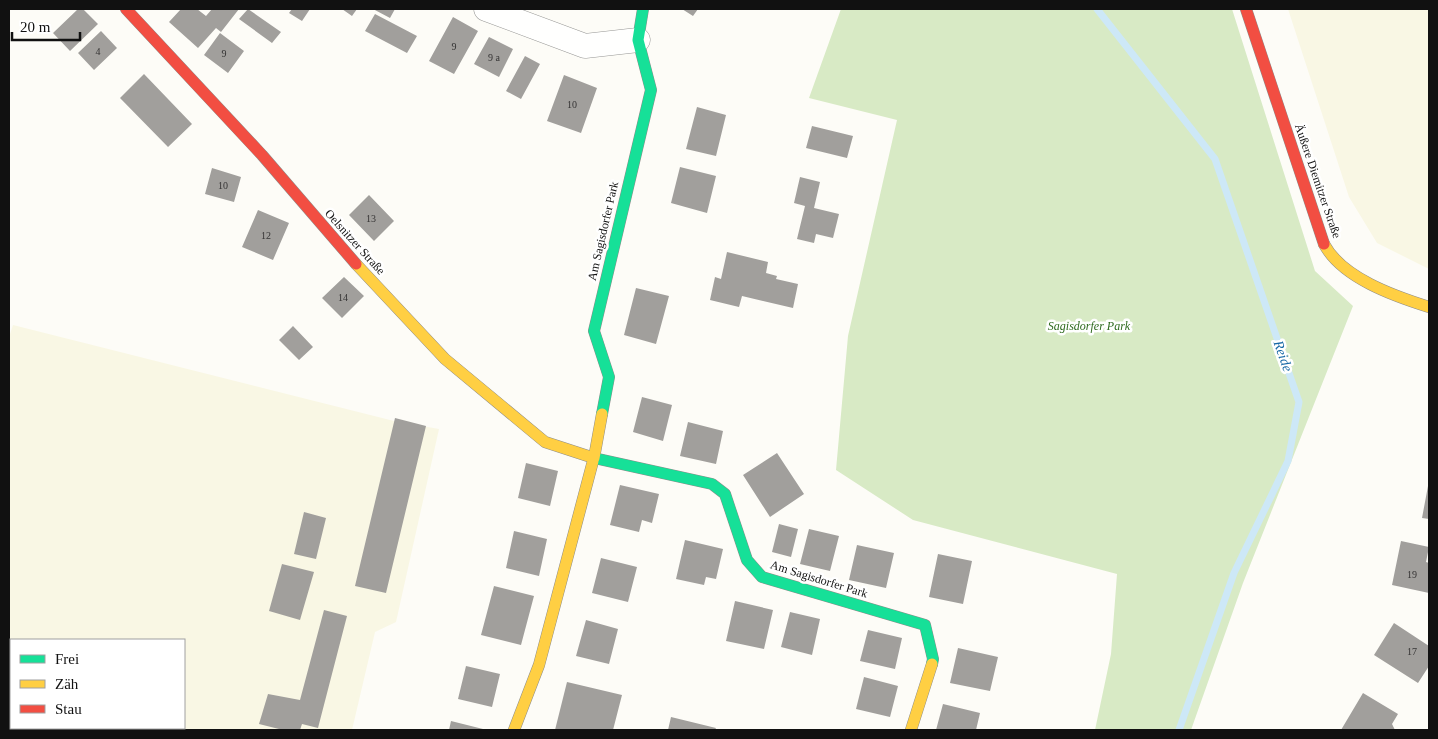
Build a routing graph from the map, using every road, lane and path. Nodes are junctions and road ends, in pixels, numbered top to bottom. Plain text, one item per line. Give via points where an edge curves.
1 (126, 9) edge
2 (486, 9) edge
3 (643, 9) edge
4 (1246, 9) edge
5 (638, 40) junction
6 (1429, 307) edge
7 (594, 458) junction
8 (514, 730) edge
9 (911, 730) edge

1 - 7 street, Oelsnitzer Straße via 262,155 322,228 445,359 545,442
2 - 5 street via 585,46
3 - 5 street
4 - 6 street, Äußere Diemitzer Straße via 1325,246 1353,275 1393,296
5 - 7 street, Am Sagisdorfer Park via 651,90 594,331 609,377
7 - 8 street, Am Sagisdorfer Park via 539,665
7 - 9 street, Am Sagisdorfer Park via 712,484 725,494 747,560 762,577 925,625 934,659

